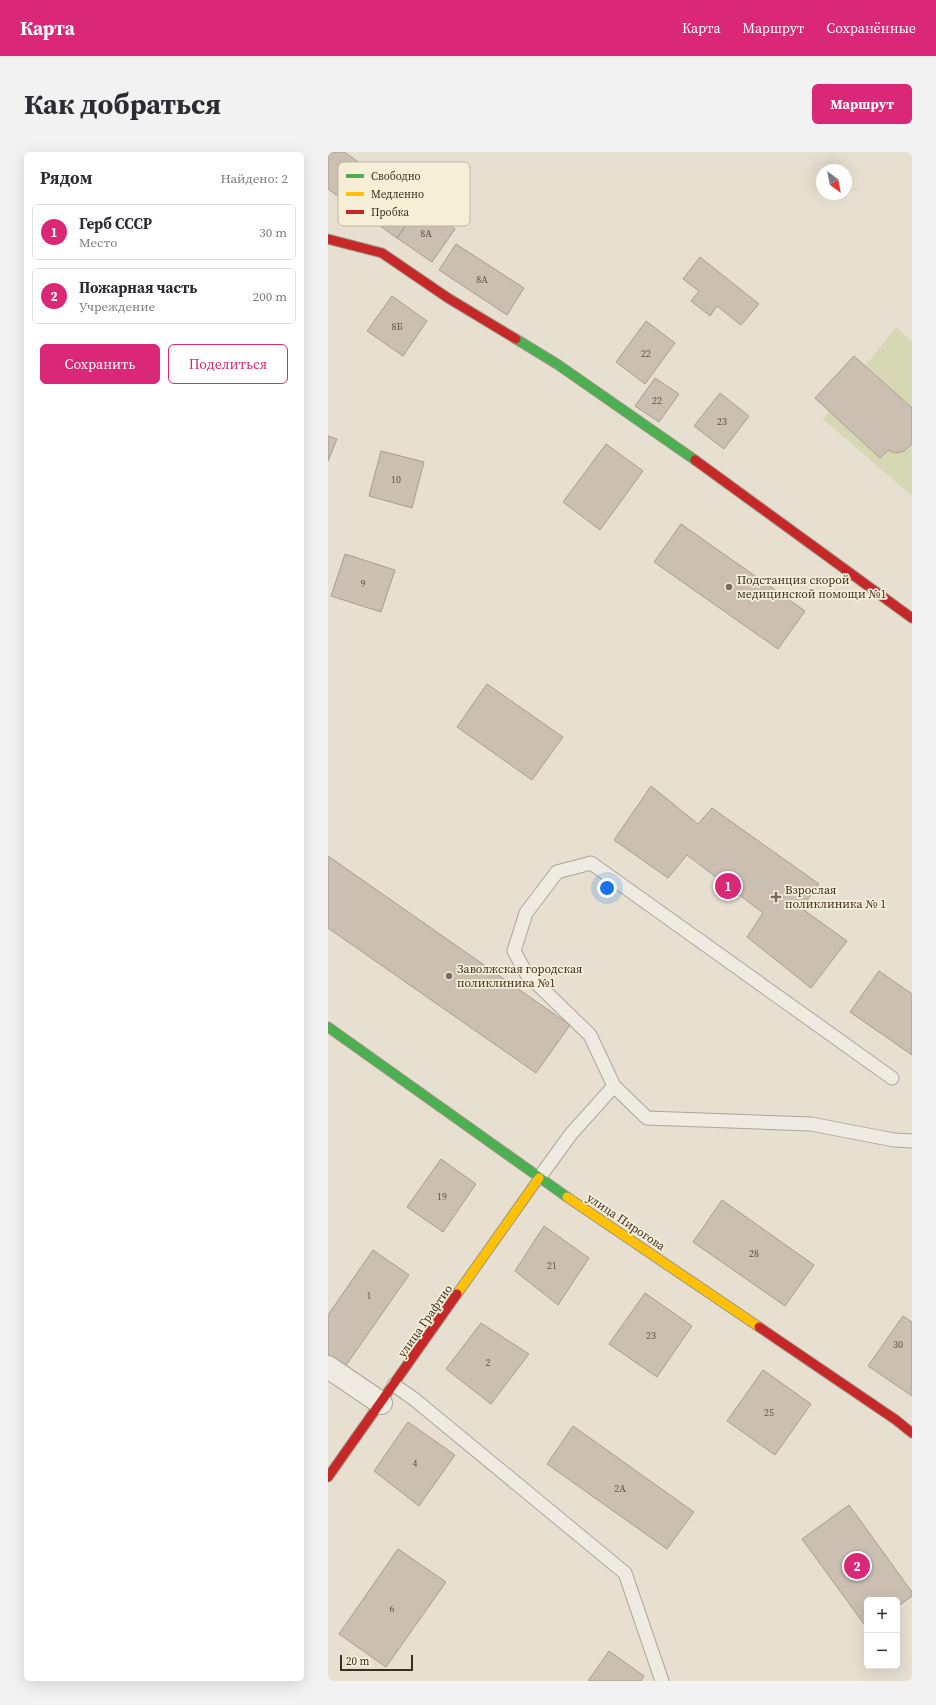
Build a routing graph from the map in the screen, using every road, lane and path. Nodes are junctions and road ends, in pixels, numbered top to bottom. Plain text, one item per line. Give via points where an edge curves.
1 (328, 239) edge
2 (912, 618) edge
3 (328, 1027) edge
4 (892, 1078) dead end
5 (614, 1086) junction
6 (912, 1141) edge
7 (540, 1178) junction
8 (328, 1367) edge
9 (394, 1385) junction
10 (382, 1403) junction
11 (912, 1433) edge
12 (328, 1477) edge
13 (662, 1681) edge

1 - 2 street via 382,253 448,298 557,364 671,442
3 - 7 street, улица Пирогова
4 - 5 lane via 591,863 557,872 526,913 514,951 526,973 590,1035
5 - 6 lane via 647,1118 811,1124 894,1140
5 - 7 lane via 571,1134
7 - 9 street, улица Графтио
7 - 11 street, улица Пирогова
8 - 10 street
9 - 10 street, улица Графтио
9 - 13 lane via 438,1418 625,1573
10 - 12 street, улица Графтио

